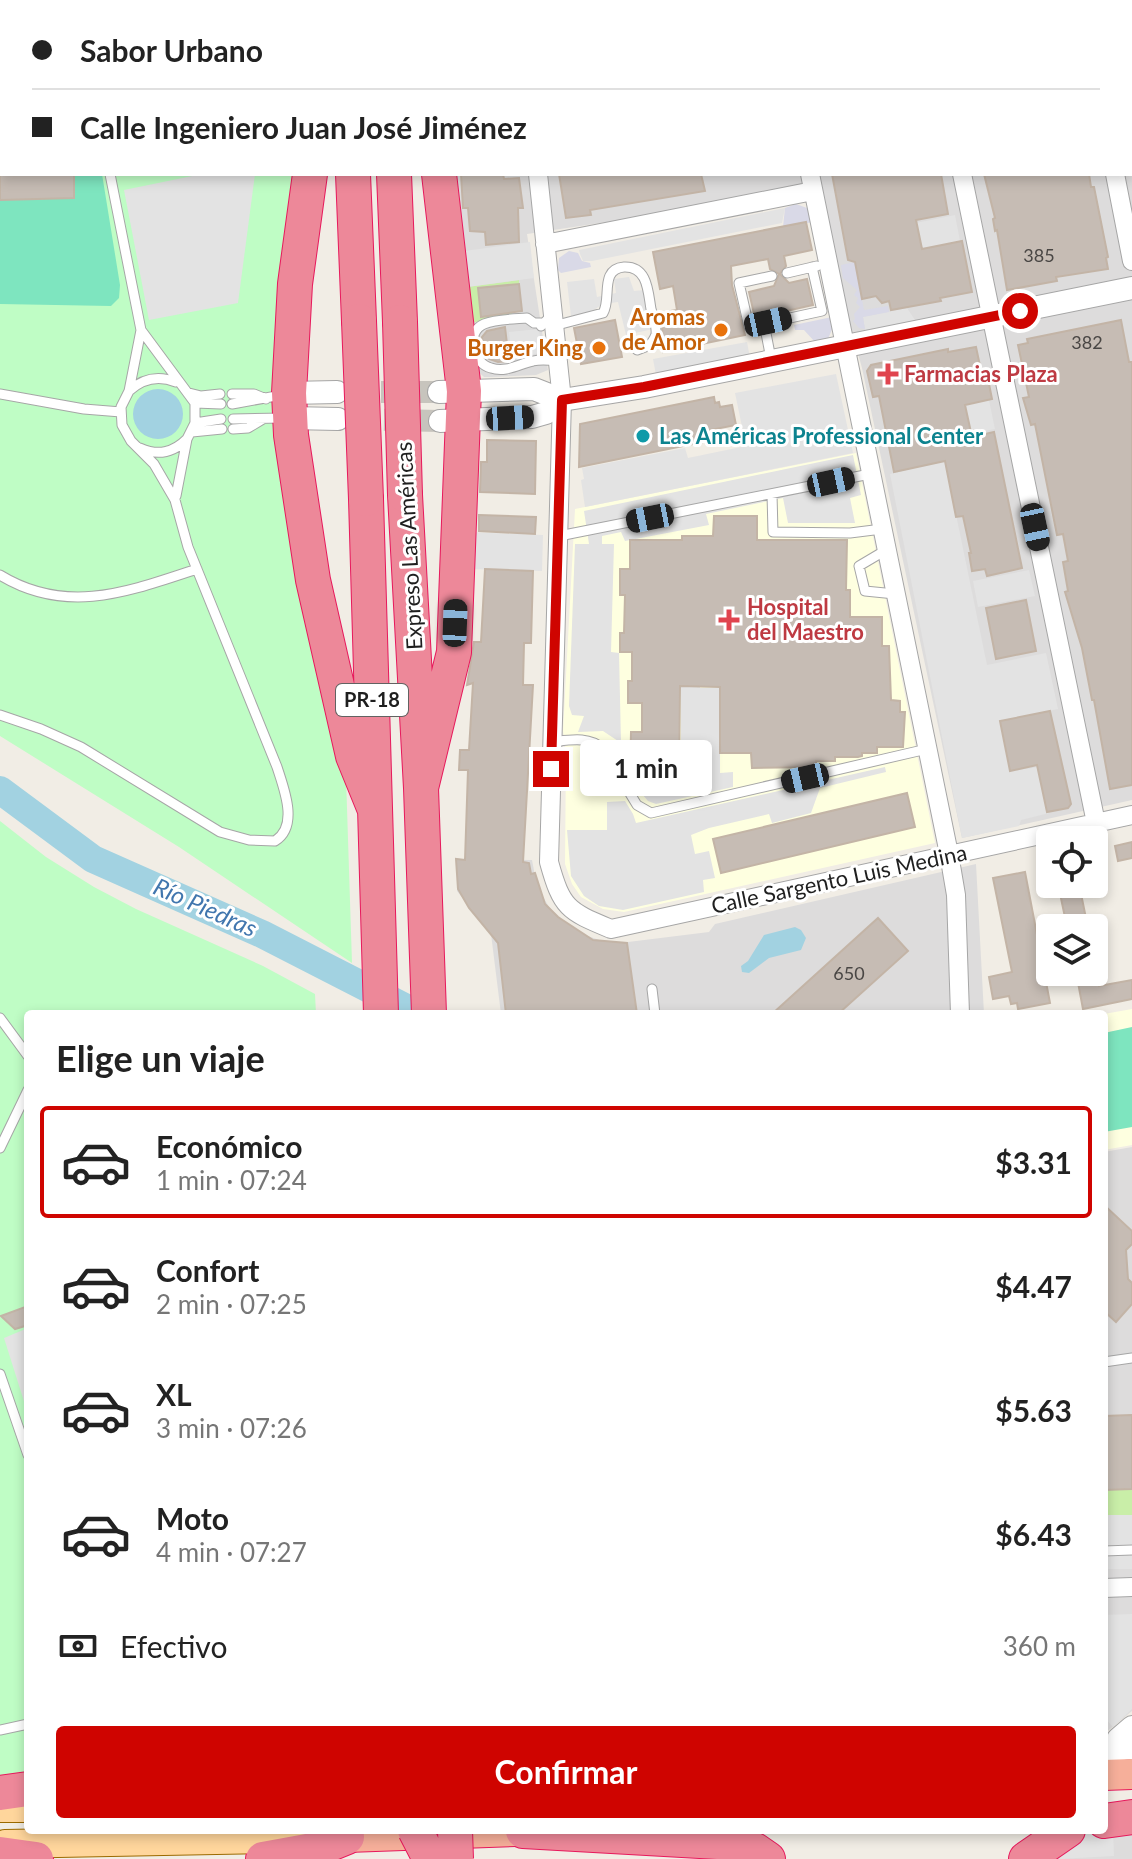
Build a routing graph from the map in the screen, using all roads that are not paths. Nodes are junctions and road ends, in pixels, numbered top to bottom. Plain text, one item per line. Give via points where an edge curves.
1 (110, 176) edge
2 (310, 176) edge
3 (353, 176) edge
4 (394, 176) edge
5 (439, 176) edge
6 (538, 176) edge
7 (962, 176) edge
8 (1115, 176) edge
9 (811, 182) edge
10 (545, 244) junction
11 (1132, 261) edge
12 (820, 266) junction
13 (792, 275) dead end
14 (772, 276) dead end
15 (1132, 288) edge
16 (991, 317) junction
17 (766, 321) junction
18 (553, 323) junction
19 (141, 330) junction
20 (845, 346) junction
21 (637, 350) dead end
22 (558, 361) junction
23 (772, 362) junction
24 (179, 383) junction
25 (129, 391) junction
26 (337, 392) tunnel mouth
27 (188, 393) junction
28 (0, 394) edge
29 (562, 400) junction
30 (255, 401) junction
31 (195, 403) junction
32 (452, 406) junction
33 (273, 409) junction
34 (121, 412) junction
35 (338, 419) tunnel mouth
36 (222, 424) dead end
37 (233, 424) dead end
38 (192, 431) junction
39 (138, 447) junction
40 (870, 474) junction
41 (772, 494) junction
42 (175, 500) junction
43 (882, 529) junction
44 (559, 536) junction
45 (886, 550) junction
46 (197, 569) junction
47 (0, 575) edge
48 (895, 594) junction
49 (0, 715) edge
50 (552, 742) junction
51 (927, 749) junction
52 (421, 788) junction
53 (375, 810) junction
54 (1132, 815) edge
55 (1096, 823) junction
56 (949, 854) junction
57 (652, 989) dead end
58 (381, 1010) edge
59 (429, 1010) edge
60 (655, 1010) edge
61 (960, 1010) edge
62 (0, 1018) edge
63 (24, 1051) edge
64 (24, 1098) edge
65 (0, 1148) edge
66 (1132, 1358) edge
67 (1108, 1361) edge
68 (0, 1374) edge
69 (24, 1443) edge
70 (1132, 1550) edge
71 (1108, 1551) edge
72 (1132, 1587) edge
73 (1108, 1588) edge
74 (24, 1725) edge
75 (1132, 1727) edge
76 (0, 1730) edge
77 (1117, 1761) edge
78 (24, 1790) edge
79 (0, 1793) edge
80 (1132, 1806) edge
81 (1108, 1807) edge
82 (0, 1808) edge
83 (24, 1808) edge
84 (1132, 1817) edge
85 (1108, 1820) edge
86 (406, 1834) edge
87 (417, 1834) edge
88 (442, 1834) edge
89 (447, 1834) edge
90 (455, 1834) edge
91 (578, 1834) edge
92 (1032, 1834) edge
93 (1062, 1834) edge
94 (347, 1837) junction
95 (0, 1844) edge
96 (0, 1854) edge
97 (36, 1859) edge
98 (263, 1859) edge
99 (407, 1859) edge
100 (430, 1859) edge
101 (440, 1859) edge
102 (456, 1859) edge
103 (768, 1859) edge
104 (1004, 1859) edge
105 (1026, 1859) edge

1 - 19 lane
2 - 33 highway
3 - 53 highway, Expreso Las Américas / PR-18, bridge
4 - 52 highway, Expreso Las Américas / PR-18, bridge
5 - 32 highway
6 - 10 street
7 - 16 street
8 - 11 street
9 - 10 street
9 - 12 street
10 - 18 street
12 - 13 lane
12 - 17 lane via 822,311
12 - 20 street
14 - 17 lane via 760,284 739,283 749,327
15 - 16 street
16 - 20 street
16 - 55 street
17 - 23 lane
18 - 21 lane via 603,313 609,303 610,274 631,268 646,280 656,334 650,345
18 - 22 street
18 - 22 lane via 541,326 527,318 487,323 477,329 473,342 480,361 493,369
19 - 24 lane
19 - 25 lane
20 - 23 street
20 - 40 street
22 - 29 street
23 - 29 street
24 - 25 lane via 152,378
24 - 27 lane
25 - 34 lane
26 - 33 street
27 - 31 lane
27 - 31 lane via 221,399
28 - 34 lane
29 - 32 street via 534,389
29 - 44 street
30 - 33 lane
30 - 33 lane
30 - 33 lane via 232,399 261,395
31 - 38 lane
32 - 52 highway via 454,652
33 - 35 street
33 - 37 lane via 248,428
33 - 53 highway via 353,756
34 - 39 lane via 125,434
36 - 38 lane
38 - 39 lane via 181,446 164,453
38 - 42 lane
39 - 42 lane
40 - 41 lane
40 - 43 street
41 - 43 lane via 773,532
41 - 44 lane
42 - 46 lane
43 - 45 street
44 - 50 street
45 - 48 street
45 - 48 lane via 859,566 865,591
46 - 47 lane via 97,597 23,587
46 - 49 lane via 277,767 288,822 281,837 266,842 220,832 81,747
48 - 51 street
50 - 51 lane via 595,742 637,805 651,813
50 - 56 street, Calle Sargento Luis Medina via 549,862 557,893 576,914 611,929
51 - 56 street
52 - 59 highway, Expreso Las Américas / PR-18
53 - 58 highway, Expreso Las Américas / PR-18
54 - 55 street, Calle Sargento Luis Medina
55 - 56 street, Calle Sargento Luis Medina
56 - 61 street via 956,895
57 - 60 lane
62 - 63 lane
64 - 65 lane
66 - 67 lane
68 - 69 lane
70 - 71 lane
72 - 73 street
74 - 76 lane
75 - 77 street via 1118,1739
78 - 79 highway
80 - 81 highway
82 - 83 main road
84 - 85 highway
86 - 99 highway
87 - 100 highway, bridge
88 - 94 highway
89 - 101 highway
90 - 102 highway, bridge
91 - 103 highway via 735,1843
92 - 104 highway
93 - 105 highway
94 - 95 main road
94 - 98 highway via 318,1849
96 - 97 highway

